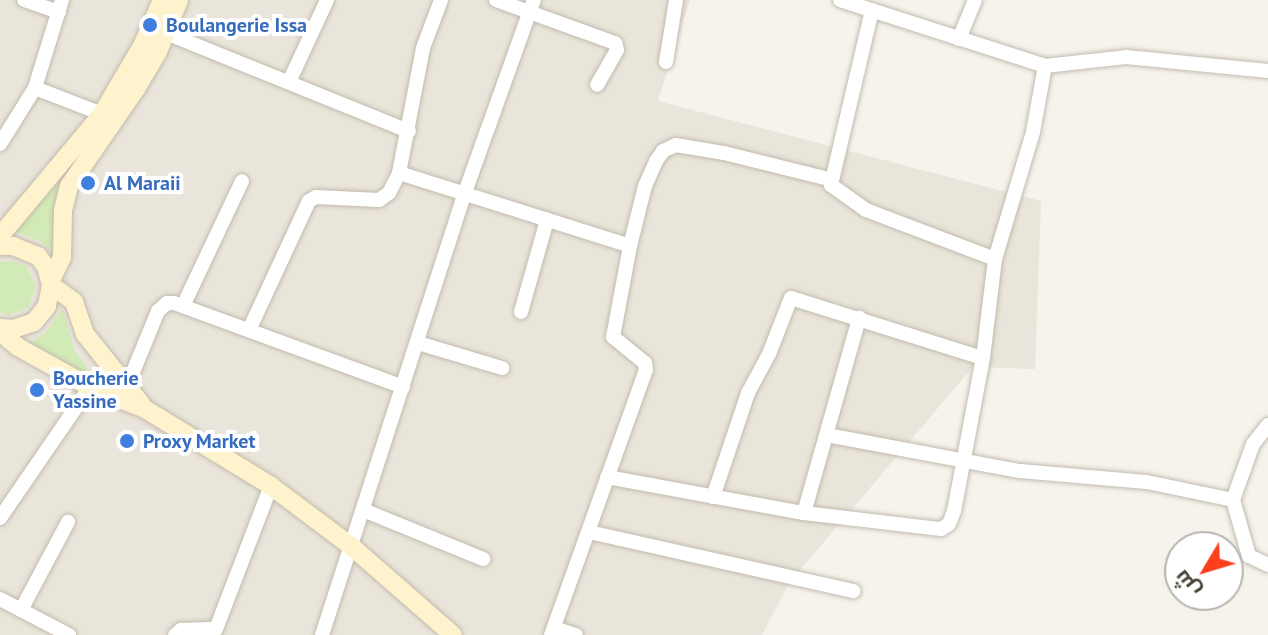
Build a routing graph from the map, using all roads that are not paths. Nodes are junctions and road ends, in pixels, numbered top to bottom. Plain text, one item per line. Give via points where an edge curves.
1 (24, 0) edge
2 (162, 0) edge
3 (179, 0) edge
4 (327, 0) edge
5 (441, 0) edge
6 (496, 0) edge
7 (676, 0) edge
8 (840, 0) edge
9 (975, 0) edge
10 (60, 6) edge
11 (532, 6) edge
12 (872, 10) junction
13 (166, 33) junction
14 (959, 39) junction
15 (666, 62) dead end
16 (1045, 66) junction
17 (1268, 71) edge
18 (289, 82) junction
19 (597, 85) dead end
20 (35, 88) junction
21 (102, 114) junction
22 (409, 131) junction
23 (3, 134) edge
24 (399, 173) junction
25 (829, 179) junction
26 (242, 181) dead end
27 (464, 195) junction
28 (547, 220) junction
29 (0, 236) edge
30 (0, 246) edge
31 (630, 246) junction
32 (995, 259) junction
33 (51, 282) junction
34 (183, 306) junction
35 (521, 312) dead end
36 (859, 318) junction
37 (2, 328) edge
38 (249, 330) junction
39 (418, 343) junction
40 (983, 358) junction
41 (502, 368) dead end
42 (90, 387) junction
43 (403, 387) junction
44 (126, 389) junction
45 (145, 409) junction
46 (1268, 425) edge
47 (827, 435) junction
48 (963, 461) junction
49 (607, 477) junction
50 (271, 486) junction
51 (713, 497) junction
52 (1233, 500) junction
53 (363, 510) junction
54 (804, 513) junction
55 (0, 518) edge
56 (68, 522) dead end
57 (589, 532) junction
58 (351, 546) junction
59 (483, 559) dead end
60 (1268, 565) edge
61 (854, 591) dead end
62 (0, 599) edge
63 (21, 610) junction
64 (434, 628) edge
65 (552, 632) edge
66 (69, 635) edge
67 (175, 635) edge
68 (322, 635) edge
69 (453, 635) edge
70 (576, 635) edge

1 - 10 street
2 - 21 street
3 - 13 street
4 - 18 street
5 - 22 street via 423,48
6 - 11 street
7 - 15 street
8 - 12 street
9 - 14 street
10 - 20 street
11 - 19 street via 615,43 617,50
11 - 27 street
12 - 14 street
12 - 25 street
13 - 18 street
13 - 33 street via 115,124 69,186 62,257
14 - 16 street
16 - 17 street via 1118,57
16 - 32 street via 1033,132
18 - 22 street
20 - 21 street
20 - 23 street
21 - 29 street
22 - 24 street
24 - 27 street
24 - 38 street via 379,200 309,201
25 - 31 street via 676,145 663,151 651,169
25 - 32 street via 833,188 866,210
26 - 34 street
27 - 28 street
27 - 39 street
28 - 31 street
28 - 35 street
30 - 33 street via 38,256
31 - 49 street via 613,337 645,363 646,370
32 - 40 street
33 - 37 street via 47,306 34,322
33 - 44 street via 74,302 85,334
34 - 38 street
34 - 44 street via 167,303 158,311
36 - 40 street
36 - 47 street
36 - 51 street via 801,299 788,302 743,405
37 - 42 street via 18,347
38 - 43 street
39 - 41 street
39 - 43 street
40 - 48 street
42 - 45 street
42 - 55 street
43 - 53 street
44 - 45 street
45 - 50 street
46 - 52 street via 1253,444
47 - 48 street
47 - 54 street
48 - 52 street via 1147,482
48 - 54 street via 952,519 941,529
49 - 51 street
49 - 57 street
50 - 58 street
50 - 67 street via 216,629 181,630
51 - 54 street
52 - 60 street via 1249,556
53 - 58 street
53 - 59 street
56 - 63 street
57 - 61 street
57 - 65 street
58 - 64 street
58 - 68 street
62 - 63 street
63 - 66 street
64 - 69 street
65 - 70 street

